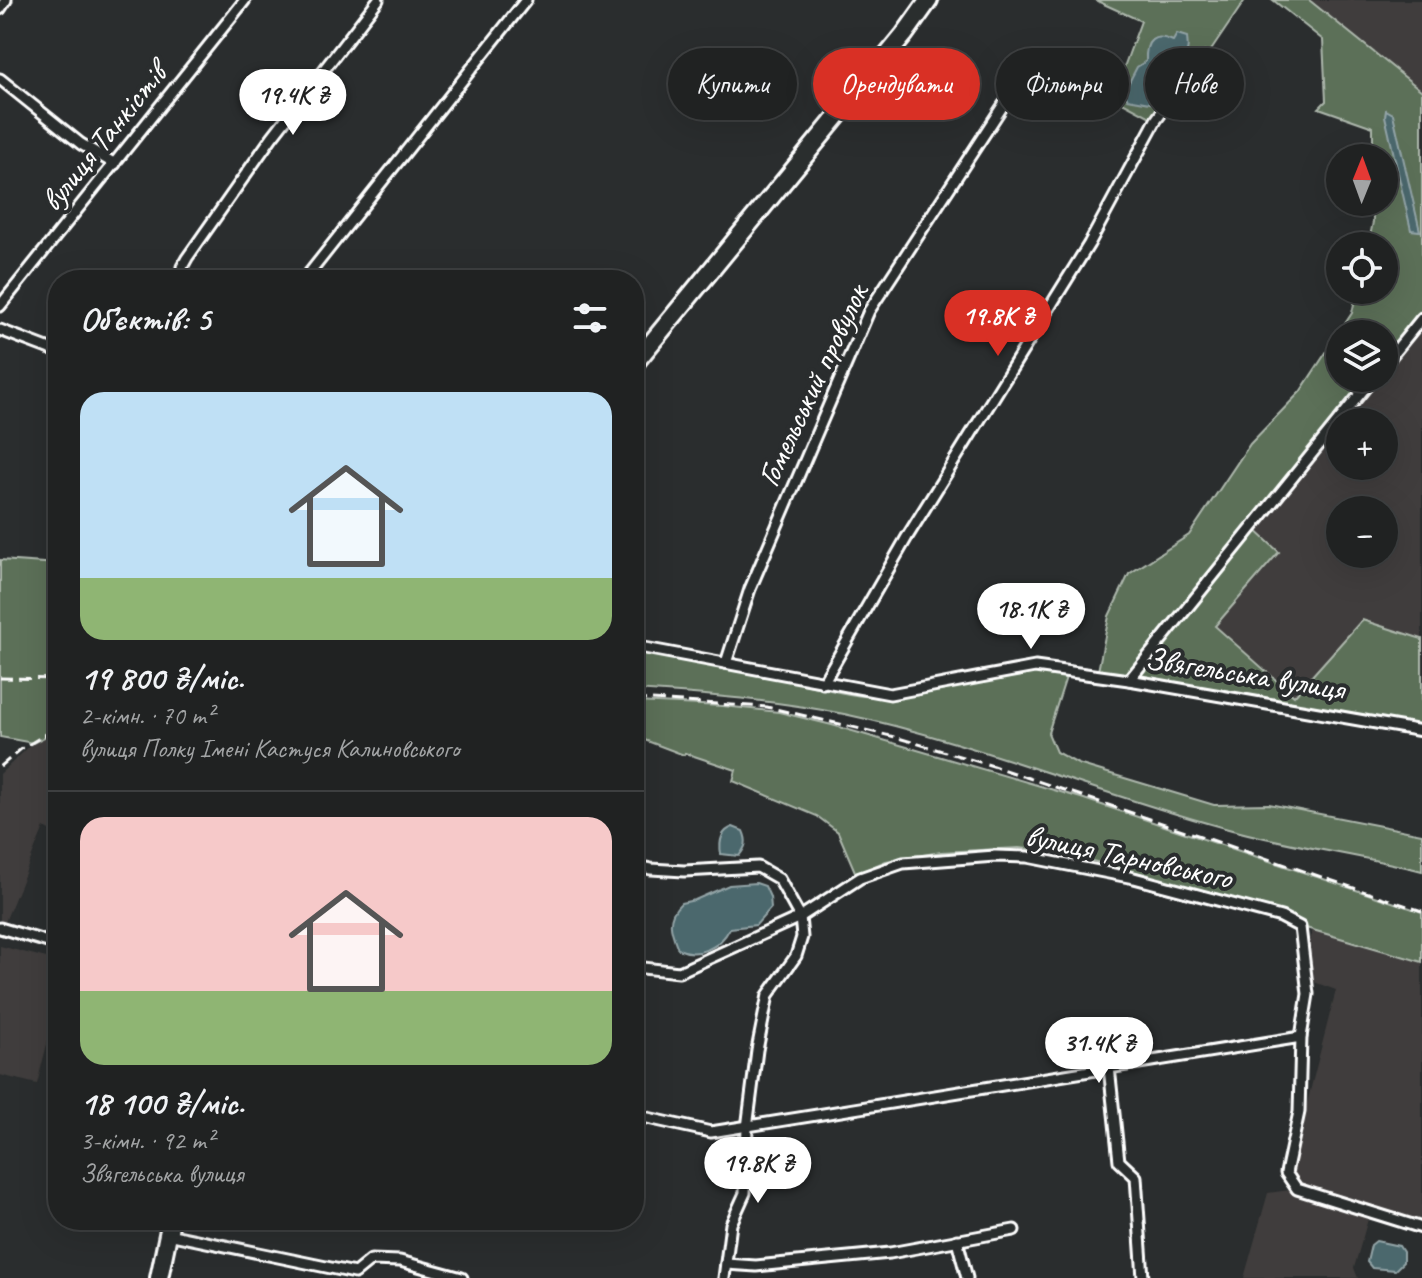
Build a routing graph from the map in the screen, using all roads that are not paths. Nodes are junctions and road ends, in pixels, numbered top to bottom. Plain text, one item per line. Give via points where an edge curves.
1 (6, 0) edge
2 (245, 0) edge
3 (378, 0) edge
4 (526, 0) edge
5 (929, 0) edge
6 (0, 9) edge
7 (0, 79) edge
8 (996, 116) edge
9 (1156, 120) edge
10 (115, 164) junction
11 (183, 270) edge
12 (312, 270) edge
13 (0, 306) edge
14 (1422, 318) edge
15 (0, 330) edge
16 (48, 348) edge
17 (1398, 348) edge
18 (644, 352) edge
19 (1362, 392) edge
20 (644, 648) edge
21 (726, 663) junction
22 (1129, 680) junction
23 (823, 683) junction
24 (1422, 731) edge
25 (644, 867) edge
26 (800, 917) junction
27 (0, 928) edge
28 (48, 942) edge
29 (644, 968) edge
30 (1301, 1037) junction
31 (1109, 1067) junction
32 (644, 1117) edge
33 (747, 1128) junction
34 (1422, 1228) edge
35 (169, 1230) edge
36 (182, 1230) edge
37 (1014, 1230) dead end
38 (957, 1240) junction
39 (726, 1264) junction
40 (159, 1278) edge
41 (462, 1278) edge
42 (724, 1278) edge
43 (967, 1278) edge
44 (1143, 1278) edge

1 - 6 street
2 - 10 street, вулиця Танкістів
3 - 11 street via 272,137
4 - 12 street
5 - 18 highway
7 - 10 street via 81,144
8 - 21 street, Гомельський провулок via 869,311 750,589
9 - 23 street via 1089,244
10 - 13 street, вулиця Танкістів
14 - 17 street
15 - 16 street
19 - 22 street
20 - 21 street, Звягельська вулиця
21 - 23 street, Звягельська вулиця
22 - 23 street, Звягельська вулиця via 1035,667 890,694
22 - 24 street, Звягельська вулиця
25 - 26 street via 758,867 779,879
26 - 29 street via 679,972
26 - 30 street, вулиця Тарновського via 860,878 903,863 1027,857 1134,878 1281,917 1300,927 1308,994
26 - 33 street via 802,937 796,956 768,995
27 - 28 street
30 - 31 street
30 - 34 street via 1299,1112 1286,1173 1297,1189
31 - 33 street
31 - 44 street via 1119,1161 1136,1177
32 - 33 street via 711,1132
33 - 39 street via 745,1193 731,1224
35 - 40 highway
36 - 41 street via 355,1273 371,1260 400,1261
37 - 38 street
38 - 39 street via 890,1253 756,1266
38 - 43 street
39 - 42 street

